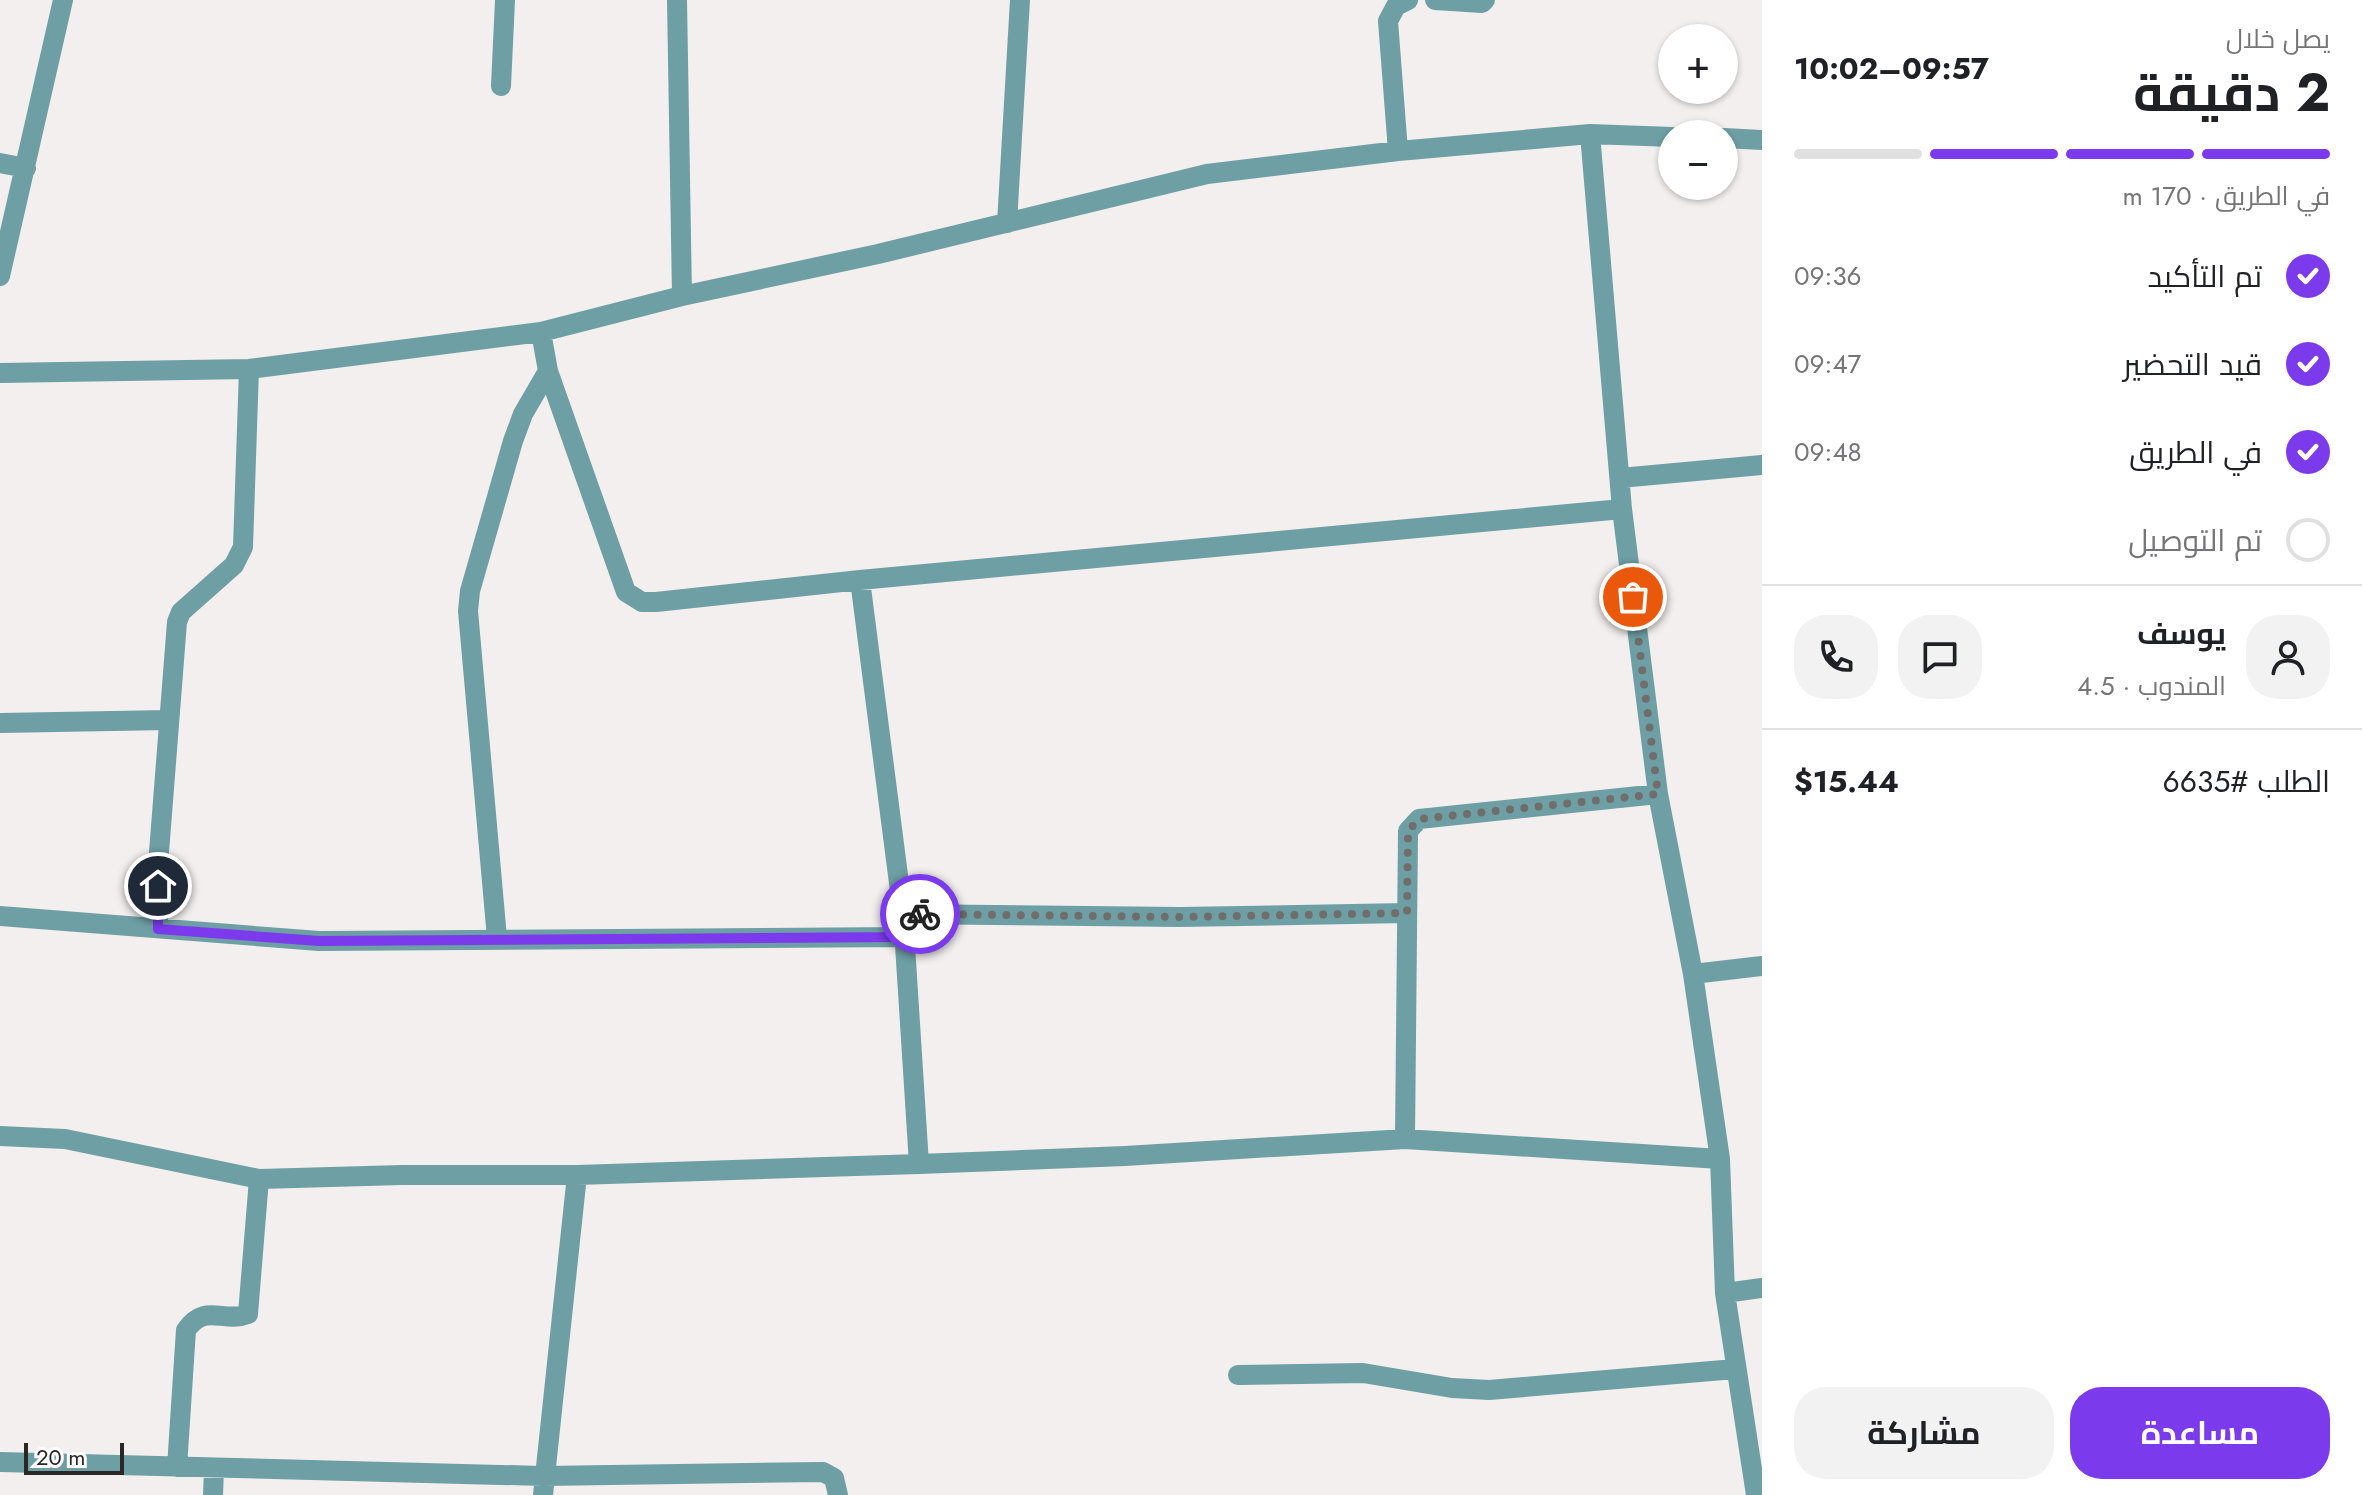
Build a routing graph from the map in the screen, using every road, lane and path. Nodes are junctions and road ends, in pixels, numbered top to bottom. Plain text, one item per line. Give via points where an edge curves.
1 (63, 0) edge
2 (505, 0) edge
3 (677, 0) edge
4 (1020, 0) edge
5 (1408, 0) edge
6 (1435, 0) edge
7 (1485, 0) edge
8 (501, 86) dead end
9 (1590, 134) junction
10 (1658, 136) edge
11 (1738, 139) edge
12 (1762, 140) edge
13 (1398, 151) junction
14 (0, 163) edge
15 (26, 168) junction
16 (1007, 223) junction
17 (0, 276) edge
18 (682, 296) junction
19 (541, 332) junction
20 (249, 369) junction
21 (548, 371) junction
22 (0, 373) edge
23 (1762, 465) edge
24 (1620, 478) junction
25 (1622, 509) junction
26 (860, 580) junction
27 (169, 720) junction
28 (0, 723) edge
29 (1658, 794) junction
30 (1407, 913) junction
31 (903, 914) junction
32 (0, 916) edge
33 (158, 929) junction
34 (904, 937) junction
35 (497, 938) junction
36 (1762, 966) edge
37 (1693, 974) junction
38 (0, 1136) edge
39 (1405, 1139) junction
40 (1720, 1159) junction
41 (919, 1164) junction
42 (577, 1175) junction
43 (259, 1179) junction
44 (1762, 1288) edge
45 (1725, 1293) junction
46 (1735, 1369) junction
47 (1238, 1375) dead end
48 (0, 1462) edge
49 (177, 1467) junction
50 (214, 1469) junction
51 (543, 1486) edge
52 (213, 1495) edge
53 (838, 1495) edge
54 (1756, 1495) edge

1 - 15 street
2 - 8 street
3 - 18 street
4 - 16 street
5 - 13 street via 1396,6 1388,21
6 - 7 street
9 - 10 street
9 - 13 street
9 - 24 street
11 - 12 street
13 - 16 street via 1207,174
14 - 15 street
15 - 17 street
16 - 18 street
18 - 19 street
19 - 20 street
19 - 21 street
20 - 22 street
20 - 27 street via 243,547 234,565 178,618
21 - 26 street via 626,592 642,602 656,602
21 - 35 street via 513,441 468,611
23 - 24 street
24 - 25 street
25 - 26 street
25 - 29 street
26 - 31 street
27 - 28 street
27 - 33 street
29 - 30 street via 1419,819 1408,831
29 - 37 street
30 - 31 street
30 - 39 street
31 - 34 street
32 - 33 street
33 - 35 street via 319,941
34 - 35 street
34 - 41 street
36 - 37 street
37 - 40 street
38 - 43 street via 65,1139
39 - 40 street
39 - 41 street
40 - 45 street
41 - 42 street
42 - 43 street
42 - 51 street
43 - 49 street via 248,1314 194,1319 186,1330
44 - 45 street
45 - 46 street
46 - 47 street via 1489,1390 1363,1373
46 - 54 street
48 - 49 street
49 - 50 street
50 - 51 street
50 - 52 street
51 - 53 street via 823,1472 834,1478

